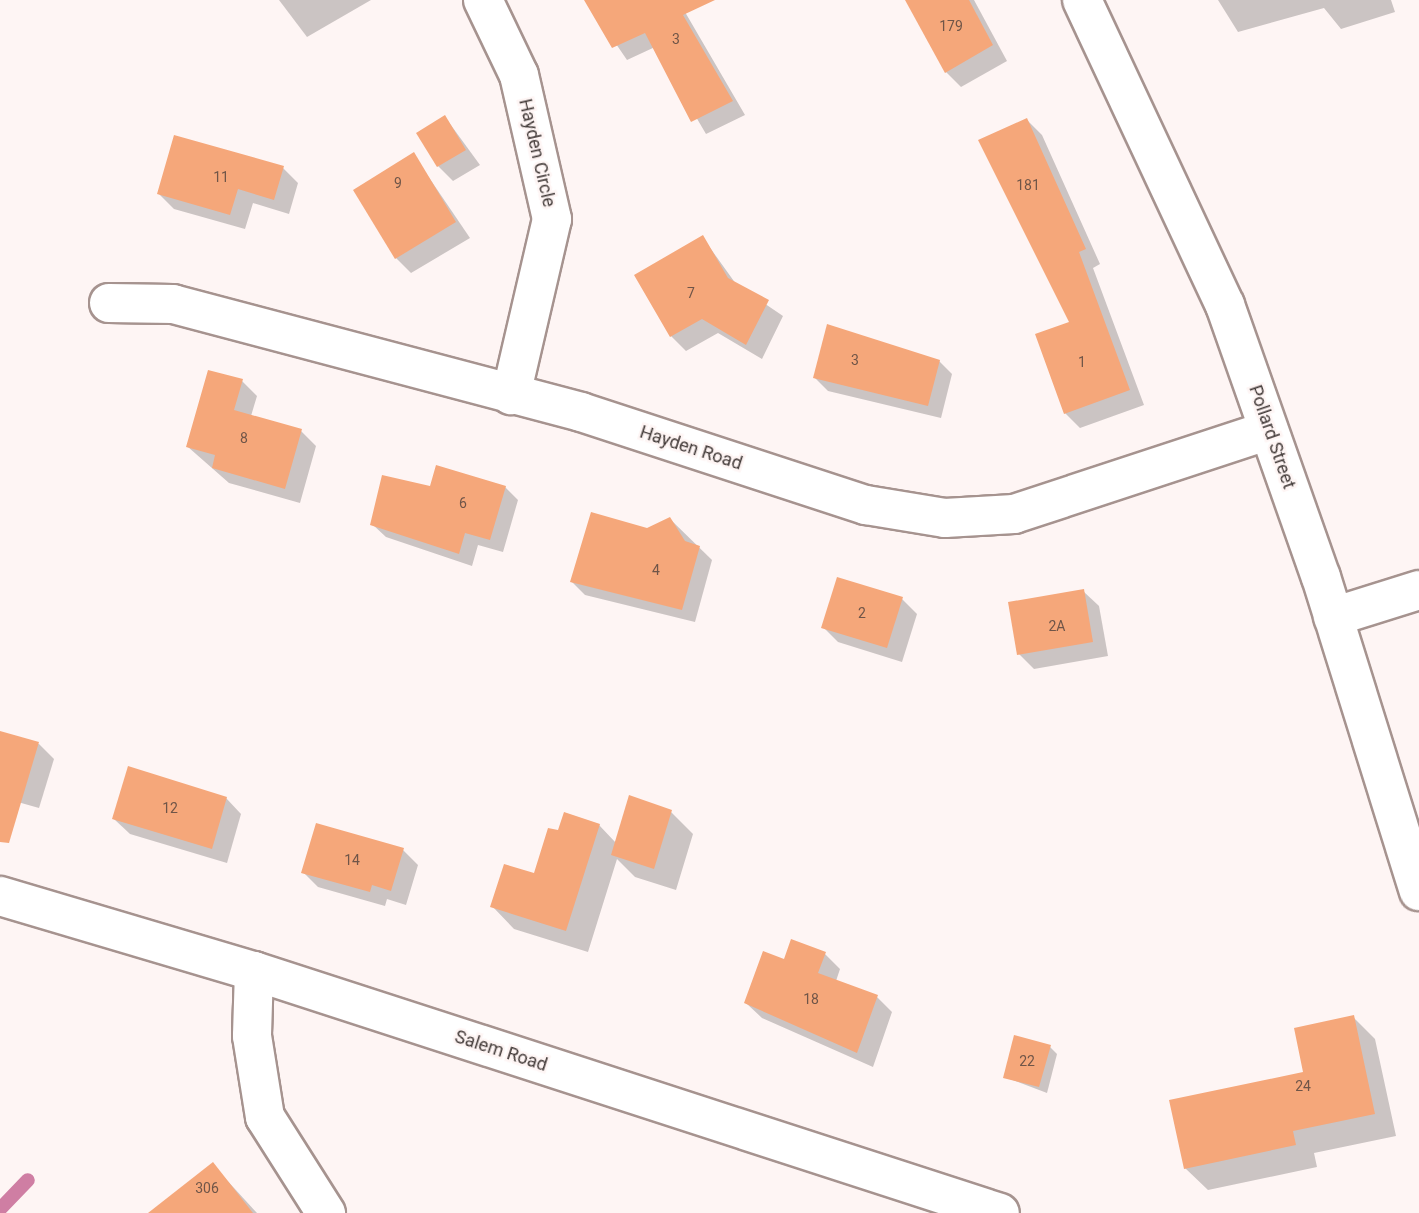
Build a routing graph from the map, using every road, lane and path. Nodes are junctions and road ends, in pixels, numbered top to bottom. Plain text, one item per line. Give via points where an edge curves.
1 (483, 0) edge
2 (1082, 0) edge
3 (109, 303) dead end
4 (511, 395) junction
5 (1269, 430) junction
6 (1419, 590) edge
7 (1333, 617) junction
8 (1419, 891) edge
9 (0, 896) edge
10 (254, 971) junction
11 (326, 1213) edge
12 (1000, 1213) edge

1 - 4 street, Hayden Circle via 519,75 552,219
2 - 5 street, Pollard Street via 1225,305
3 - 4 street, Hayden Road via 173,304
4 - 5 street, Hayden Road via 866,505 945,518 1014,514
5 - 7 street, Pollard Street
6 - 7 street
7 - 8 street, Pollard Street
9 - 10 street, Salem Road
10 - 11 street via 252,1036 265,1117
10 - 12 street, Salem Road

